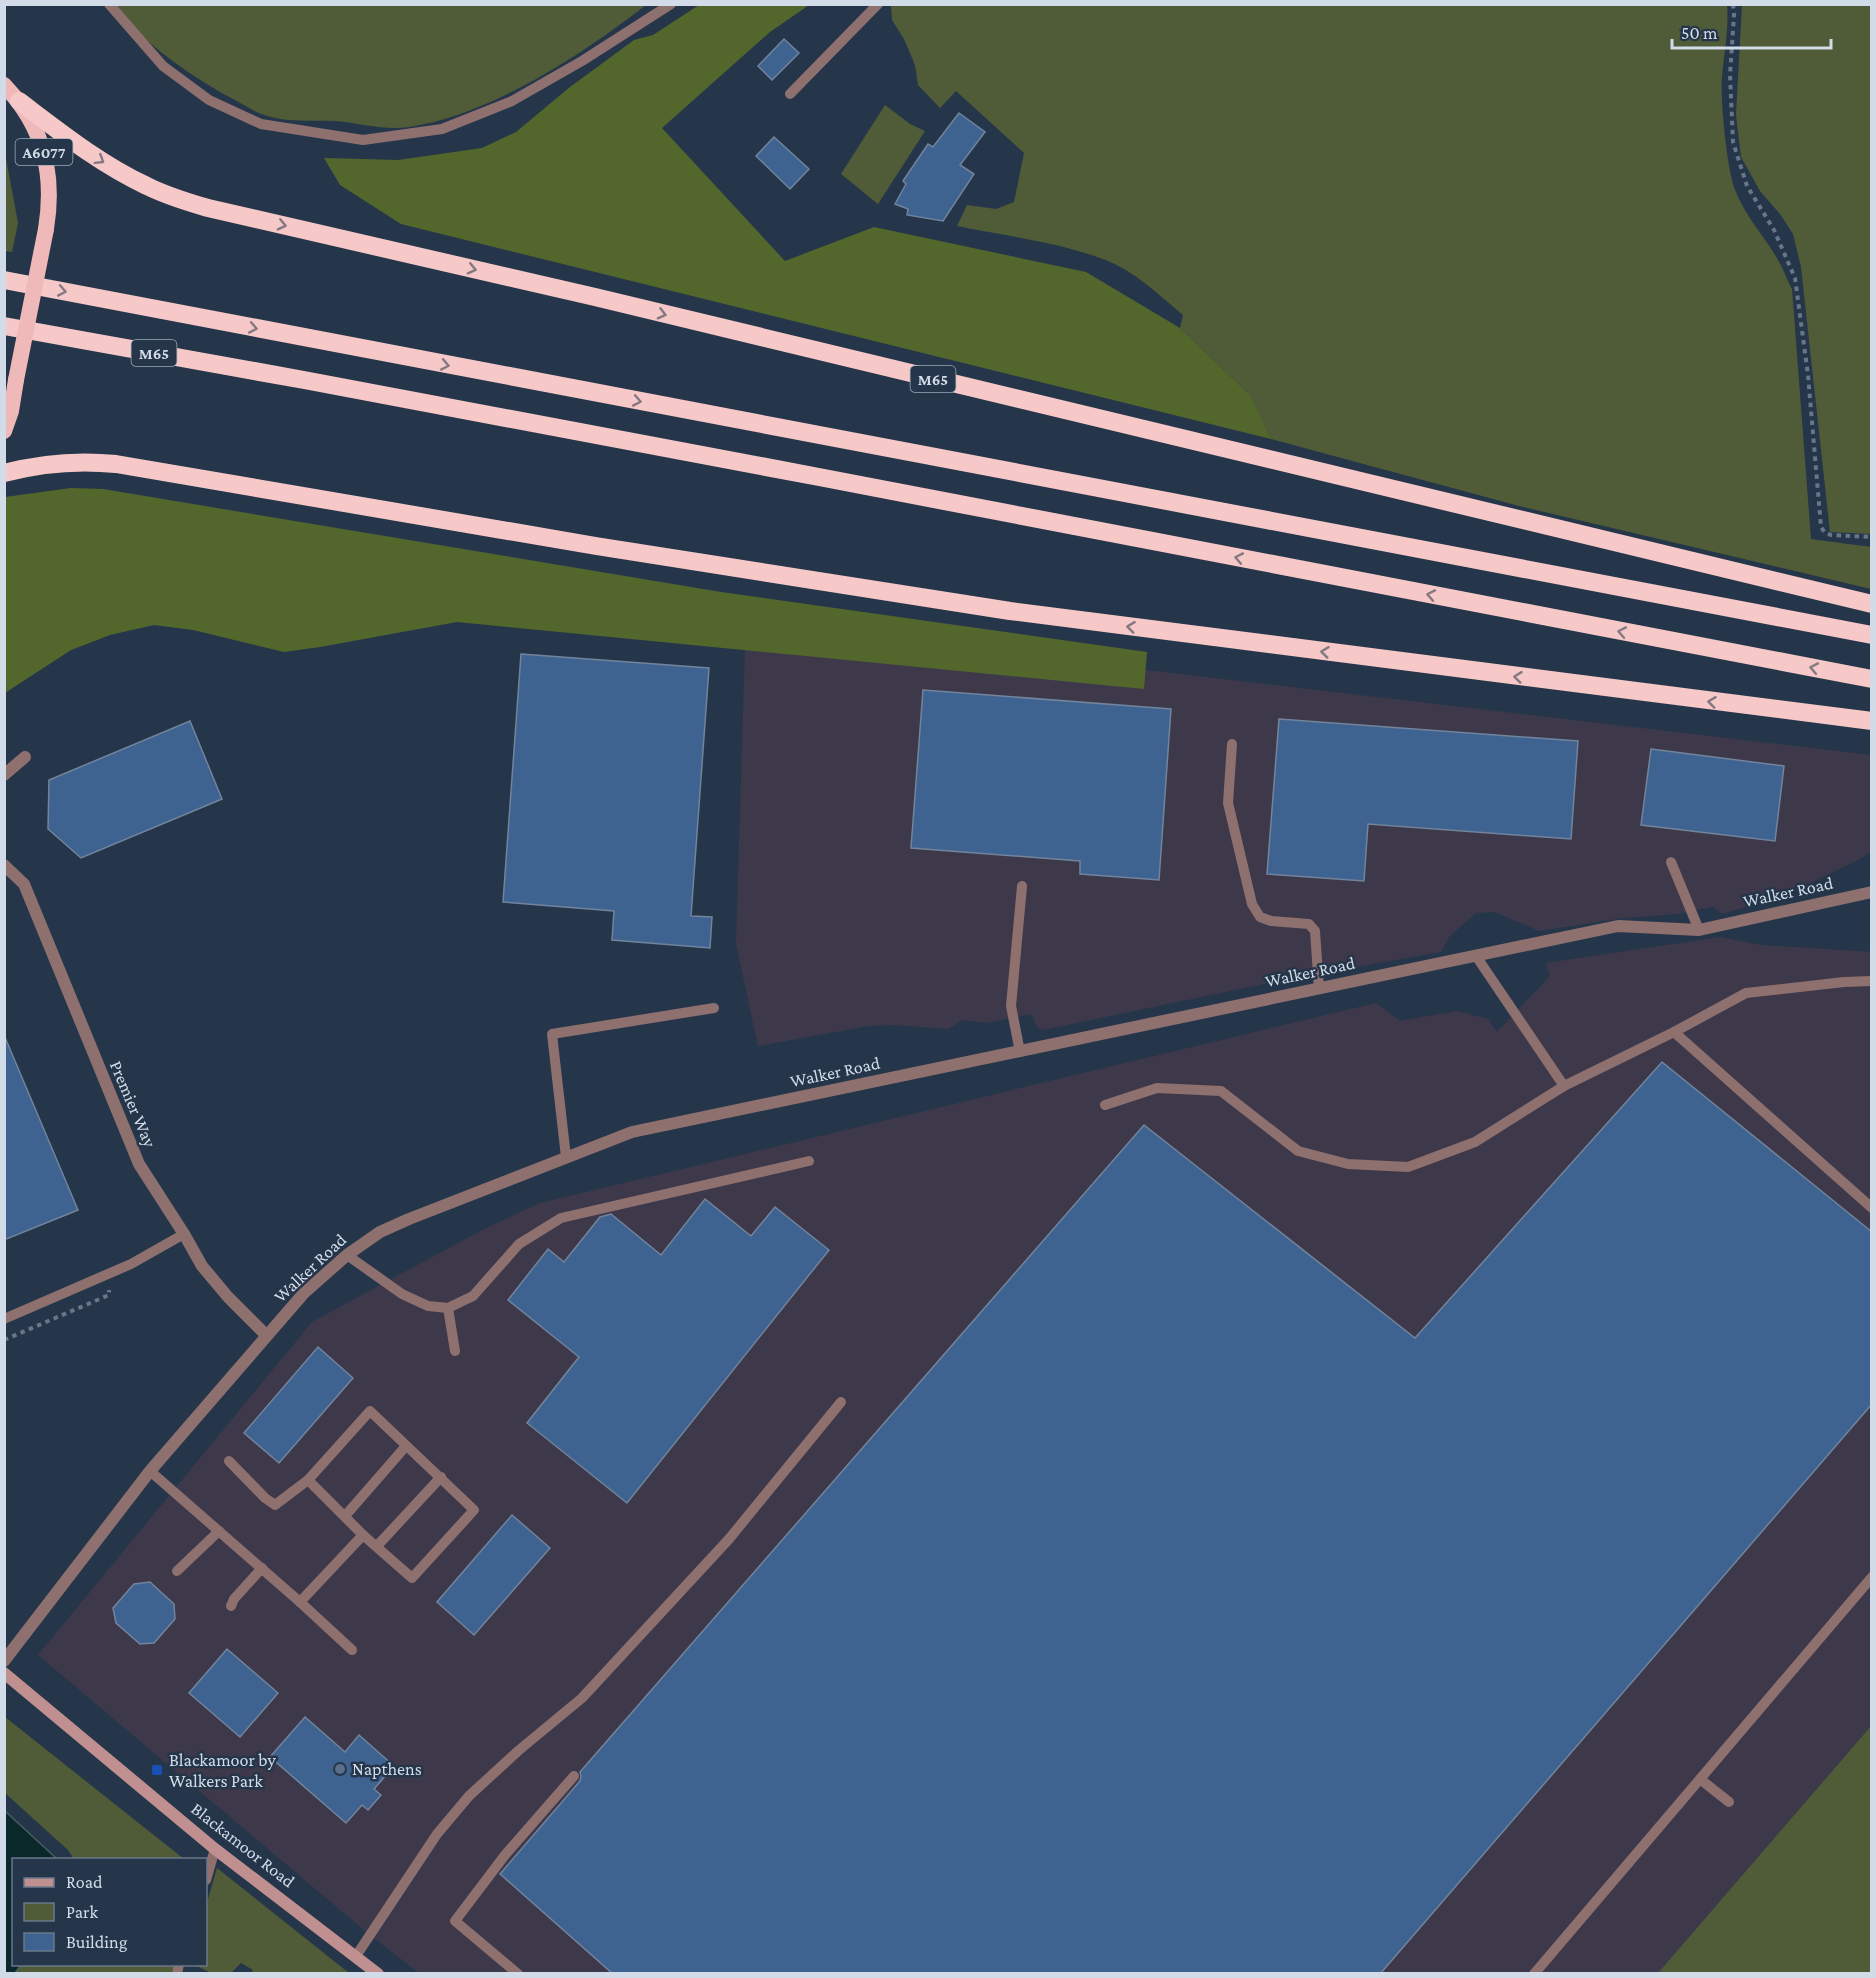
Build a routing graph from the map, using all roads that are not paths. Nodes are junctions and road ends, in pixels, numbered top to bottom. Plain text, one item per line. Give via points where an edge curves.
1 (109, 4) edge
2 (671, 4) edge
3 (878, 4) edge
4 (4, 85) edge
5 (790, 94) dead end
6 (19, 100) junction
7 (4, 280) edge
8 (4, 326) edge
9 (4, 431) edge
10 (4, 473) edge
11 (1872, 604) edge
12 (1872, 635) edge
13 (1872, 679) edge
14 (1872, 722) edge
15 (1232, 744) dead end
16 (25, 757) dead end
17 (4, 776) edge
18 (1671, 862) dead end
19 (4, 864) edge
20 (1022, 886) dead end
21 (1872, 892) edge
22 (1699, 930) junction
23 (1476, 956) junction
24 (1872, 981) edge
25 (1319, 989) junction
26 (714, 1008) dead end
27 (1674, 1032) junction
28 (1020, 1052) junction
29 (1564, 1086) junction
30 (1105, 1105) dead end
31 (566, 1157) junction
32 (809, 1161) dead end
33 (1872, 1208) edge
34 (184, 1234) junction
35 (347, 1254) junction
36 (448, 1308) junction
37 (4, 1318) edge
38 (266, 1335) junction
39 (455, 1351) dead end
40 (841, 1402) dead end
41 (406, 1446) junction
42 (229, 1461) dead end
43 (150, 1471) junction
44 (441, 1477) junction
45 (308, 1480) junction
46 (345, 1516) junction
47 (219, 1531) junction
48 (363, 1535) junction
49 (377, 1546) junction
50 (262, 1568) junction
51 (177, 1571) dead end
52 (1872, 1577) edge
53 (300, 1602) junction
54 (231, 1606) dead end
55 (352, 1650) dead end
56 (4, 1661) edge
57 (4, 1673) edge
58 (574, 1776) dead end
59 (1700, 1779) junction
60 (1729, 1802) dead end
61 (215, 1849) junction
62 (207, 1877) edge
63 (356, 1956) junction
64 (378, 1974) edge
65 (518, 1974) edge
66 (1534, 1974) edge

1 - 2 lane via 163,66 209,100 261,124 363,140 442,129 512,101
3 - 5 lane
4 - 6 highway, A6077
6 - 9 highway, A6077, bridge via 48,165 50,203
6 -> 11 highway, M65 via 118,171 177,199 208,208
7 -> 12 highway, M65
13 -> 8 highway, M65 via 807,474
14 -> 10 highway via 1010,611 607,548 116,464 52,462
15 - 25 lane via 1228,803 1252,904 1260,917 1309,924 1315,931
16 - 17 street
18 - 22 lane
19 - 34 street, Premier Way via 24,884 139,1164
20 - 28 lane via 1011,1006
21 - 22 street, Walker Road
22 - 23 street, Walker Road via 1618,926
23 - 25 street, Walker Road
23 - 29 lane
24 - 27 lane via 1746,993
25 - 28 street, Walker Road
26 - 31 lane via 552,1034
27 - 29 lane
27 - 33 lane
28 - 31 street, Walker Road via 632,1132
29 - 30 lane via 1475,1142 1408,1167 1348,1164 1298,1151 1221,1091 1157,1088
31 - 35 street, Walker Road via 409,1219
32 - 36 lane via 561,1218 519,1244 473,1296
34 - 37 lane via 110,1274
34 - 38 street, Premier Way via 202,1266
35 - 36 lane via 402,1294 428,1306
35 - 38 street, Walker Road
36 - 39 lane
38 - 43 street, Walker Road
40 - 63 lane via 729,1539 582,1698 469,1796 437,1834
41 - 44 lane
41 - 45 lane via 370,1411
41 - 46 lane
42 - 45 lane via 275,1505
43 - 47 lane
43 - 56 street, Walker Road
44 - 49 lane
44 - 49 lane via 474,1510 412,1578
45 - 46 lane
46 - 48 lane
47 - 50 lane
47 - 51 lane
48 - 49 lane
48 - 53 lane
50 - 53 lane
50 - 54 lane
52 - 59 lane
53 - 55 lane
57 - 61 main road, Blackamoor Road
58 - 65 lane via 505,1855 455,1921
59 - 60 lane
59 - 66 lane
61 - 62 lane
61 - 63 main road, Blackamoor Road
63 - 64 main road, Blackamoor Road

